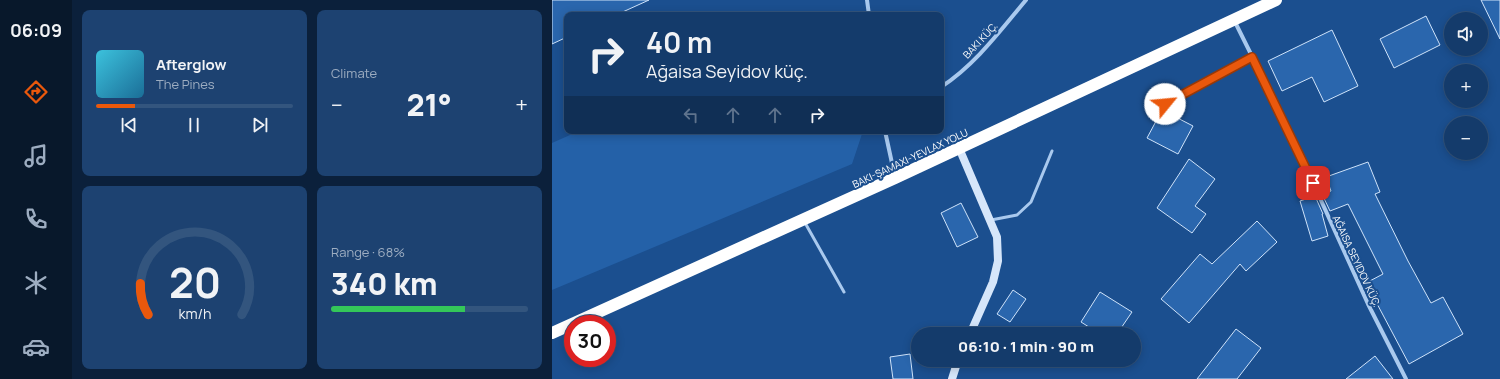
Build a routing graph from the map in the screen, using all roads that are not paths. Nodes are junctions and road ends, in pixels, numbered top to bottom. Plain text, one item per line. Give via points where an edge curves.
1 (867, 0) edge
2 (1026, 0) edge
3 (1276, 0) edge
4 (869, 12) edge
5 (1234, 19) junction
6 (1252, 57) junction
7 (944, 85) edge
8 (1165, 104) dead end
9 (885, 134) edge
10 (959, 148) junction
11 (1052, 151) dead end
12 (895, 178) junction
13 (803, 220) junction
14 (990, 220) junction
15 (844, 292) dead end
16 (973, 327) edge
17 (552, 333) edge
18 (956, 367) edge
19 (952, 379) edge
20 (1406, 379) edge

1 - 4 street
2 - 7 street via 991,42 955,78
3 - 5 highway
5 - 6 street, AĞAISA SEYIDOV KÜÇ.
5 - 10 highway
6 - 8 street
6 - 20 street, AĞAISA SEYIDOV KÜÇ.
9 - 12 street
10 - 12 highway
10 - 14 street
11 - 14 lane via 1031,202 1017,215
12 - 13 highway
13 - 15 lane
13 - 17 highway
14 - 16 street via 997,237 998,261 993,282
18 - 19 street

